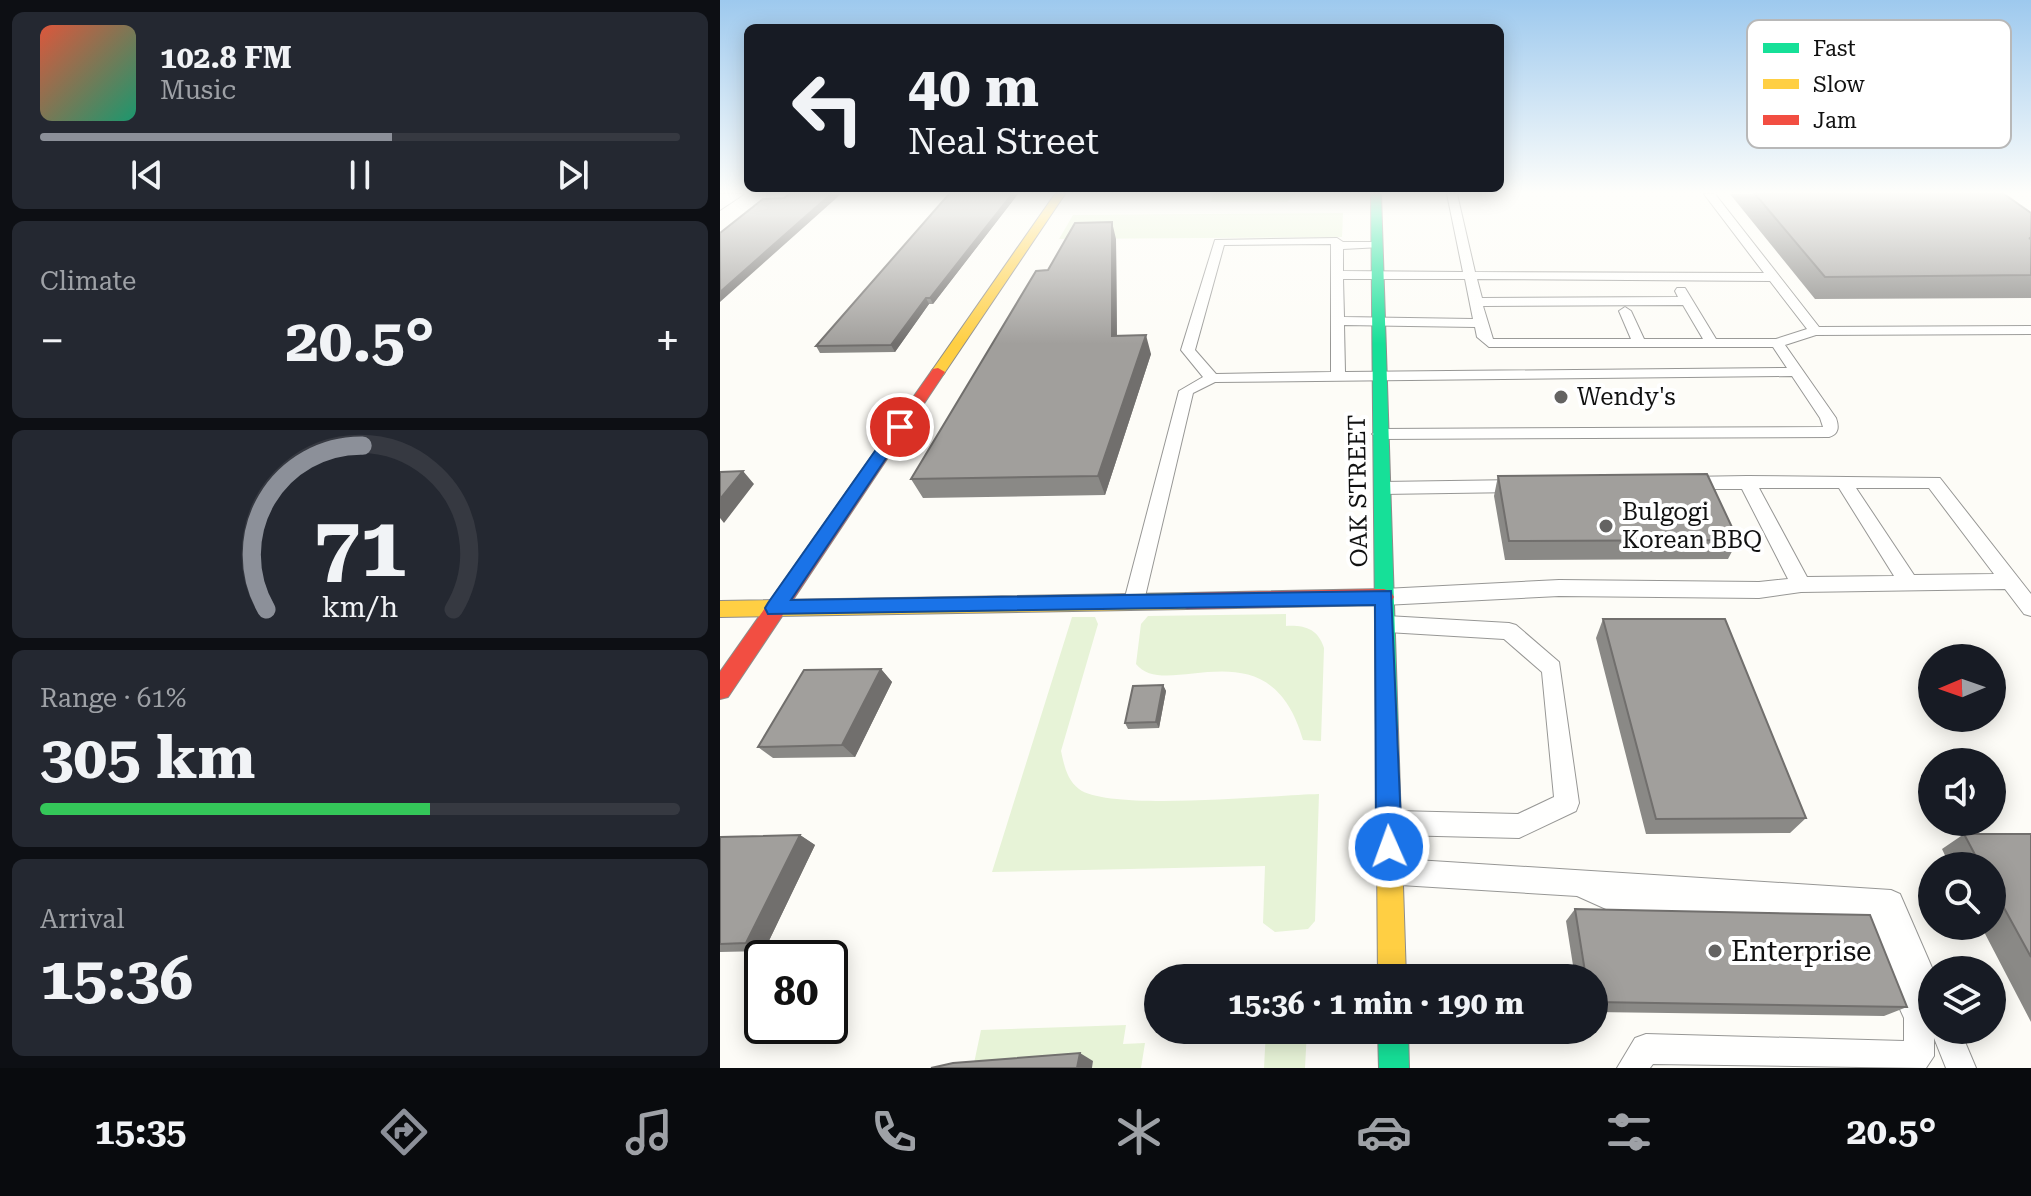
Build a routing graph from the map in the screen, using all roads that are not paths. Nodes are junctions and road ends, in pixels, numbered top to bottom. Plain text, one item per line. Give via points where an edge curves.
1 (1026, 244) edge
2 (1218, 244) edge
3 (1463, 244) edge
4 (1748, 244) edge
5 (1377, 245) joint
6 (1337, 246) joint
7 (1337, 275) junction
8 (1377, 275) junction
9 (1470, 277) junction
10 (1673, 277) junction
11 (1774, 277) junction
12 (1687, 301) junction
13 (1476, 302) junction
14 (1625, 311) dead end
15 (1338, 321) junction
16 (1378, 322) junction
17 (1481, 323) junction
18 (2031, 330) edge
19 (1815, 331) junction
20 (1712, 343) junction
21 (1777, 343) junction
22 (1640, 344) junction
23 (1797, 372) junction
24 (1379, 374) junction
25 (1338, 375) junction
26 (1212, 378) junction
27 (1380, 434) junction
28 (1747, 482) junction
29 (1668, 483) edge
30 (1844, 483) junction
31 (1541, 485) edge
32 (1382, 488) junction
33 (2012, 581) junction
34 (1909, 583) junction
35 (1801, 585) junction
36 (1384, 597) junction
37 (1134, 601) junction
38 (775, 608) junction
39 (2031, 608) edge
40 (720, 609) edge
41 (1384, 623) junction
42 (720, 690) edge
43 (1388, 823) junction
44 (1390, 872) junction
45 (1577, 883) junction
46 (1392, 964) edge
47 (1918, 967) edge
48 (1393, 1044) edge
49 (1951, 1044) edge
50 (1394, 1068) edge
51 (1632, 1068) edge
52 (1961, 1068) edge

1 - 38 main road
2 - 26 lane via 1188,350
3 - 9 lane
4 - 11 lane
5 - 6 lane
5 - 8 main road, OAK STREET
6 - 7 lane
7 - 8 lane
7 - 15 lane
8 - 9 lane
8 - 16 main road, OAK STREET
9 - 10 lane
9 - 13 lane
10 - 11 lane
10 - 12 lane
11 - 19 lane
12 - 13 lane
12 - 20 lane
13 - 17 lane
14 - 22 lane
15 - 16 lane
15 - 25 lane
16 - 17 lane
16 - 24 main road, OAK STREET
17 - 22 lane via 1489,343
18 - 19 lane
19 - 21 lane
20 - 21 lane
20 - 22 lane
21 - 23 lane
23 - 24 lane
23 - 27 lane via 1828,418 1829,432
24 - 25 lane
24 - 27 main road, OAK STREET
25 - 26 lane
26 - 37 lane via 1186,391
27 - 32 main road, OAK STREET
28 - 29 lane
28 - 30 lane
28 - 35 lane
30 - 33 lane via 1934,482
30 - 34 lane
31 - 32 lane
32 - 36 main road, OAK STREET
33 - 34 lane
33 - 39 lane
34 - 35 lane
35 - 36 lane
36 - 37 main road
36 - 41 main road, OAK STREET
37 - 38 main road
38 - 40 main road
38 - 42 main road
41 - 43 main road, OAK STREET
41 - 43 lane via 1509,631 1552,668 1567,803 1519,826
43 - 44 main road, OAK STREET
44 - 45 lane
44 - 46 main road, OAK STREET
45 - 47 lane via 1891,903
45 - 51 lane via 1626,905 1850,912 1873,919 1919,1017 1919,1056 1646,1049
48 - 50 main road
49 - 52 lane

